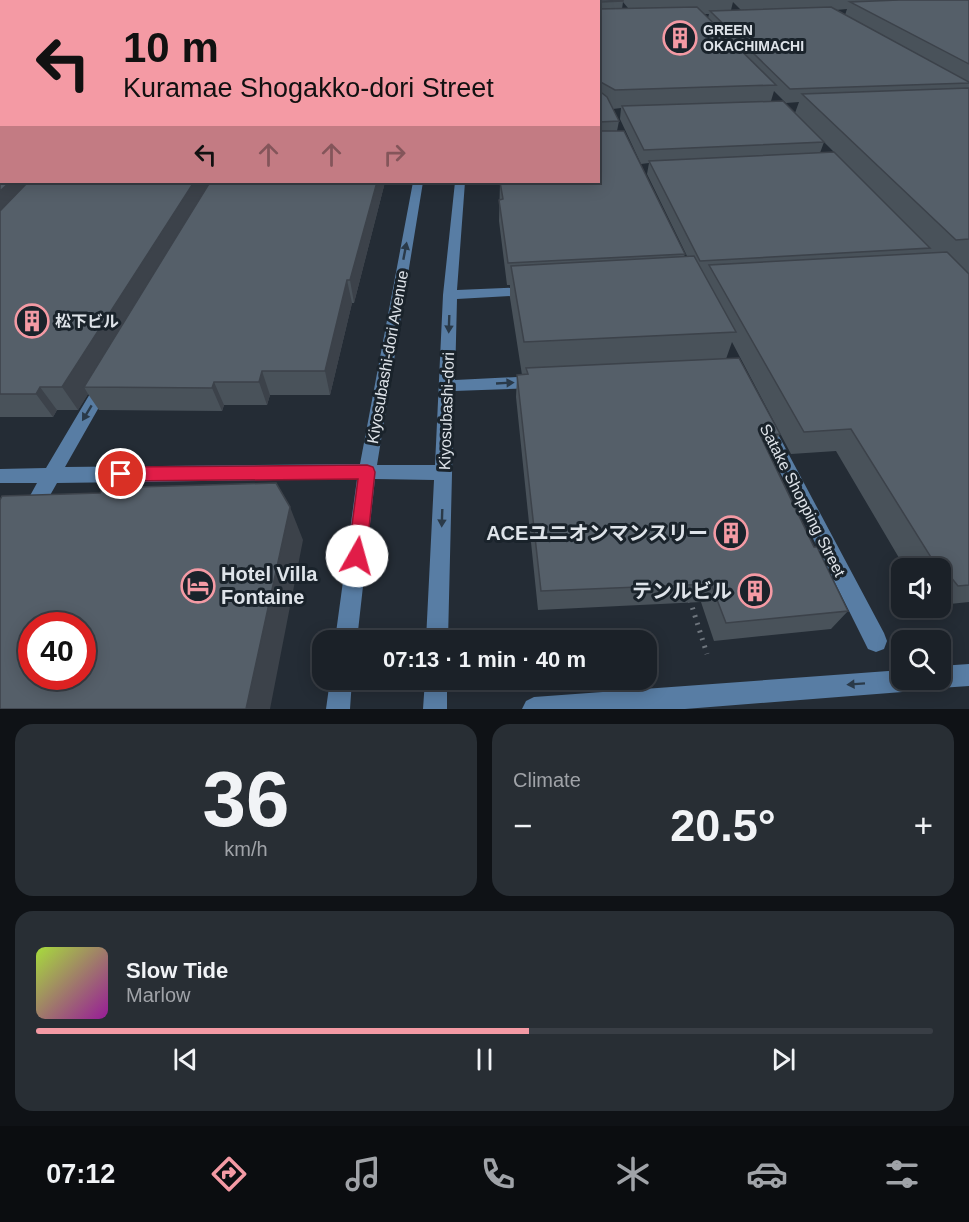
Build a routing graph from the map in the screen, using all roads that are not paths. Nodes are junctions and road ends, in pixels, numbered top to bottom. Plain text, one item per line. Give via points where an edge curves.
1 (418, 183) edge
2 (460, 183) edge
3 (540, 291) edge
4 (450, 296) junction
5 (110, 374) edge
6 (554, 381) edge
7 (446, 386) junction
8 (759, 413) edge
9 (367, 472) junction
10 (444, 473) junction
11 (51, 475) junction
12 (0, 476) edge
13 (20, 531) edge
14 (347, 630) edge
15 (437, 630) edge
16 (876, 641) dead end
17 (969, 675) edge
18 (951, 677) edge
19 (891, 682) edge
20 (340, 690) edge
21 (436, 690) edge
22 (338, 709) edge
23 (435, 709) edge
24 (534, 709) edge

9 -> 1 street, Kiyosubashi-dori Avenue
2 - 4 street, Kiyosubashi-dori
3 - 4 street
4 -> 7 street, Kiyosubashi-dori
5 -> 11 street
7 -> 6 street
7 - 10 street, Kiyosubashi-dori
8 - 16 street, Satake Shopping Street
9 - 10 street
9 - 11 street
9 - 14 street, Kiyosubashi-dori Avenue
10 -> 15 street, Kiyosubashi-dori
11 - 12 street
11 - 13 street
17 - 18 street
19 -> 24 street
20 - 22 street
21 - 23 street

